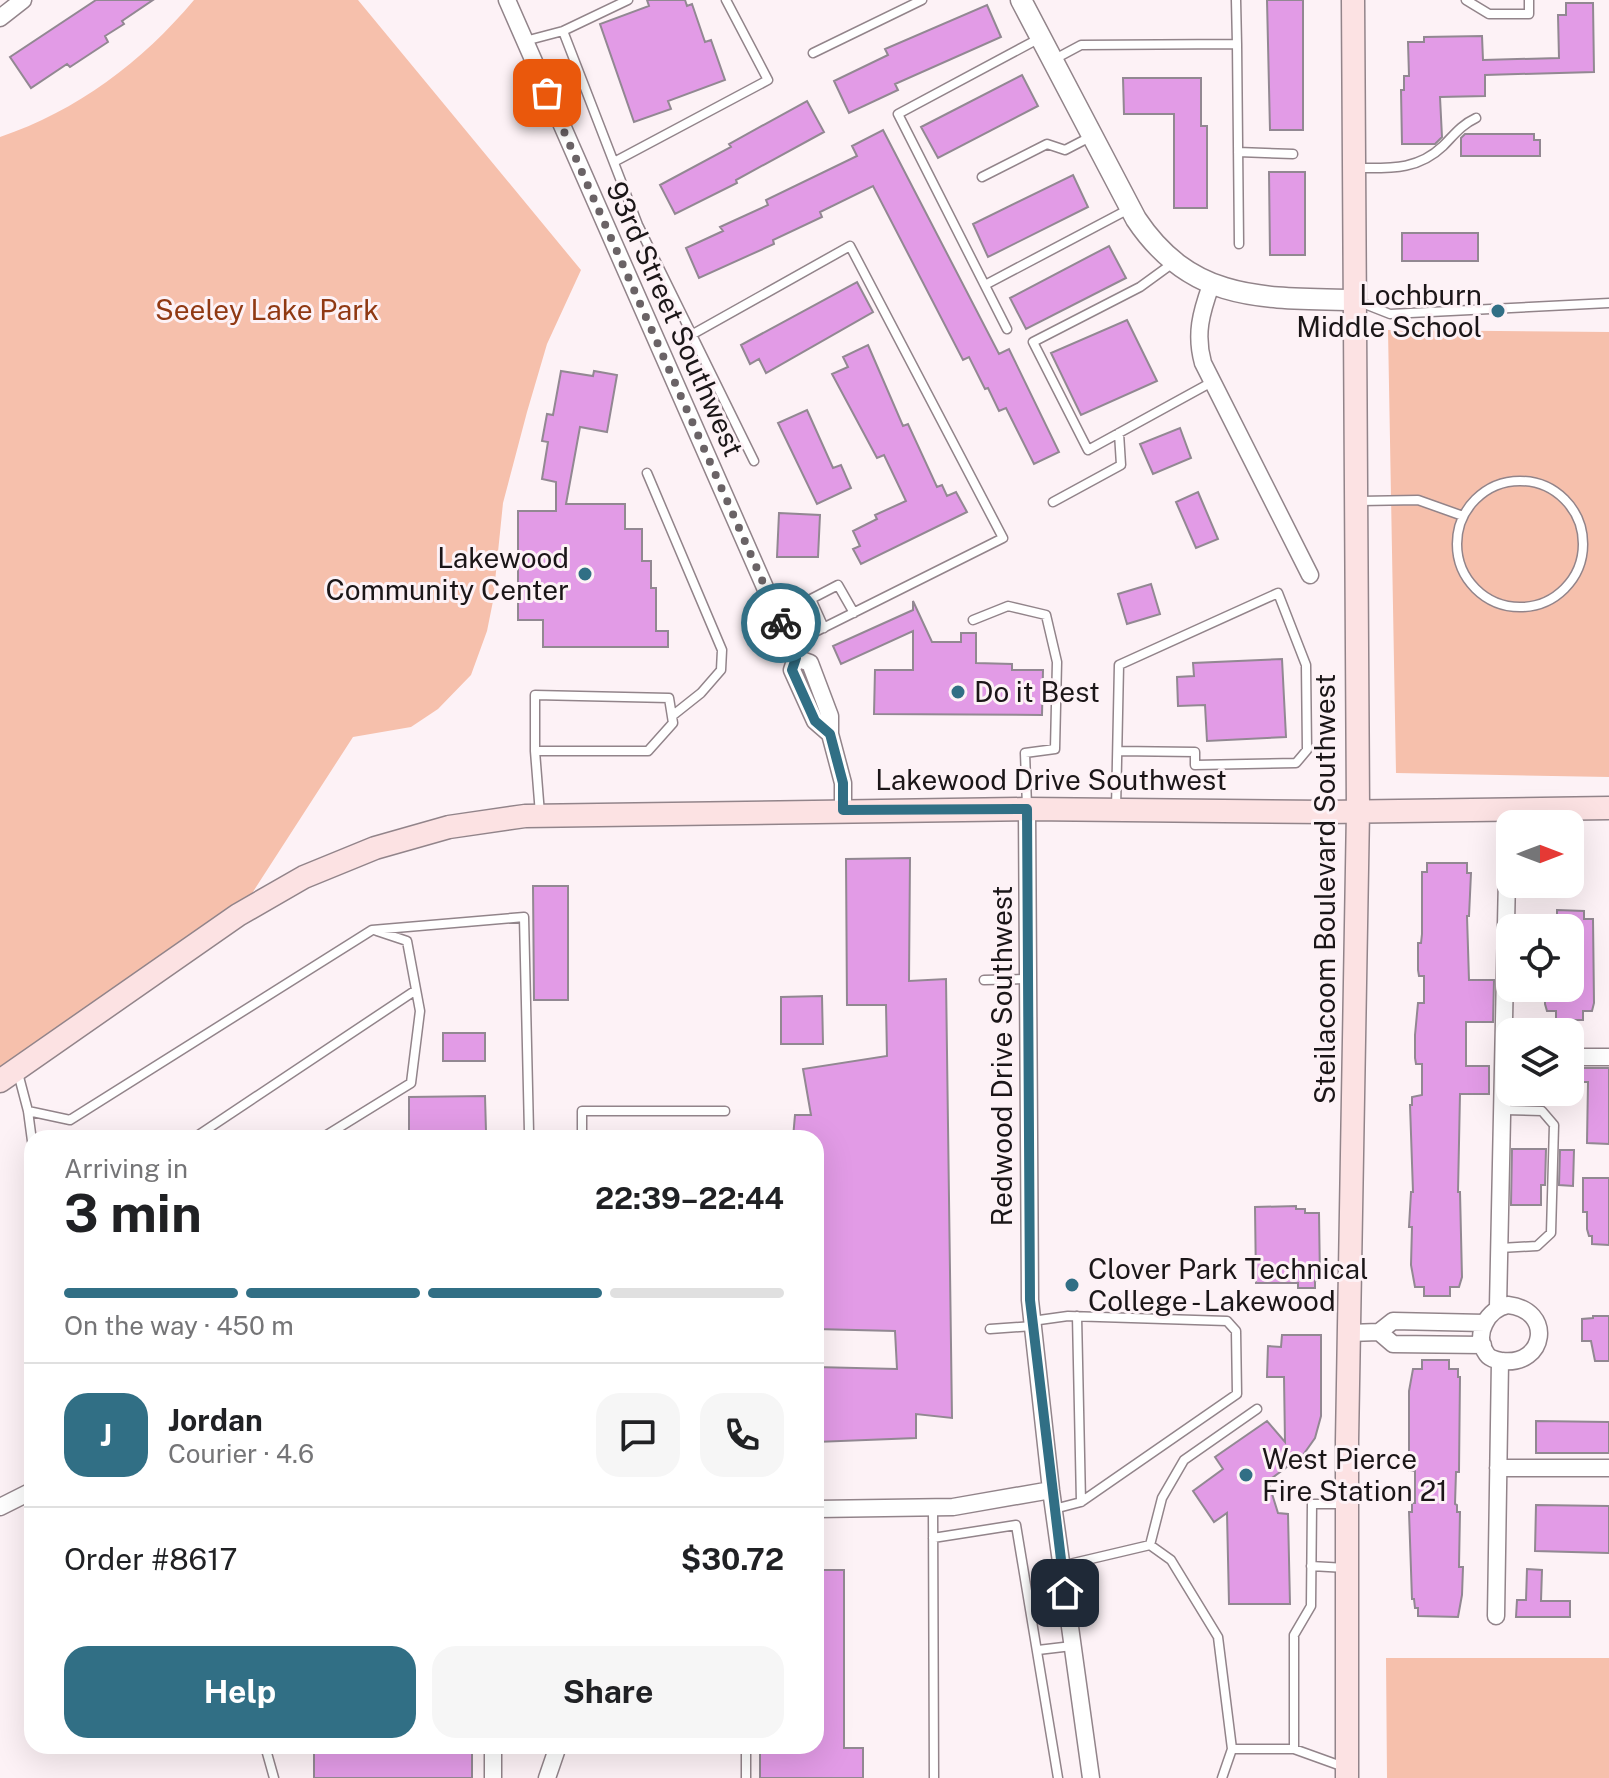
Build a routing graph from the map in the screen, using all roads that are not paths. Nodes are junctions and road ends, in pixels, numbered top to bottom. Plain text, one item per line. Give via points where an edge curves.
1 (23, 0) edge
2 (507, 0) edge
3 (628, 0) edge
4 (726, 0) edge
5 (922, 0) edge
6 (1021, 0) edge
7 (1236, 0) edge
8 (1353, 0) edge
9 (1466, 0) edge
10 (1529, 0) edge
11 (0, 18) edge
12 (563, 31) junction
13 (1041, 37) junction
14 (525, 41) junction
15 (1237, 44) junction
16 (813, 53) dead end
17 (1053, 60) junction
18 (1476, 118) dead end
19 (1093, 136) junction
20 (1238, 152) junction
21 (1293, 154) dead end
22 (614, 162) junction
23 (1354, 168) junction
24 (982, 177) dead end
25 (1131, 209) junction
26 (1239, 244) dead end
27 (1175, 262) junction
28 (985, 285) junction
29 (1211, 285) junction
30 (1355, 300) junction
31 (1609, 303) edge
32 (1007, 329) dead end
33 (693, 334) junction
34 (1212, 382) junction
35 (1119, 433) junction
36 (754, 461) dead end
37 (647, 473) dead end
38 (1355, 501) junction
39 (1053, 502) dead end
40 (1463, 516) junction
41 (1310, 575) dead end
42 (854, 613) junction
43 (973, 620) dead end
44 (824, 628) junction
45 (793, 651) junction
46 (672, 716) junction
47 (535, 751) junction
48 (1118, 751) junction
49 (1609, 808) edge
50 (1027, 809) junction
51 (1116, 809) junction
52 (843, 810) junction
53 (1358, 811) junction
54 (540, 815) junction
55 (1507, 898) edge
56 (372, 930) junction
57 (1027, 979) junction
58 (984, 980) dead end
59 (416, 990) junction
60 (1507, 1018) edge
61 (1584, 1057) edge
62 (1609, 1057) edge
63 (8, 1075) edge
64 (1503, 1106) edge
65 (1503, 1110) junction
66 (28, 1111) junction
67 (725, 1111) dead end
68 (31, 1130) edge
69 (206, 1130) edge
70 (335, 1130) edge
71 (529, 1130) edge
72 (582, 1130) edge
73 (1500, 1248) junction
74 (1498, 1307) junction
75 (1077, 1316) junction
76 (1032, 1323) junction
77 (1485, 1323) junction
78 (990, 1329) dead end
79 (1379, 1332) junction
80 (1349, 1333) junction
81 (1483, 1345) junction
82 (1500, 1361) junction
83 (1257, 1409) dead end
84 (1498, 1468) junction
85 (1609, 1468) edge
86 (1051, 1490) junction
87 (24, 1495) edge
88 (1081, 1502) junction
89 (1347, 1504) junction
90 (0, 1507) edge
91 (933, 1507) junction
92 (824, 1509) edge
93 (1053, 1510) junction
94 (933, 1538) junction
95 (1150, 1545) junction
96 (1061, 1566) junction
97 (1311, 1566) junction
98 (1347, 1568) junction
99 (1496, 1616) dead end
100 (1072, 1646) junction
101 (1038, 1650) junction
102 (1232, 1749) junction
103 (1294, 1749) junction
104 (267, 1754) edge
105 (493, 1754) edge
106 (555, 1754) edge
107 (746, 1754) edge
108 (1347, 1773) edge
109 (274, 1778) edge
110 (493, 1778) edge
111 (547, 1778) edge
112 (746, 1778) edge
113 (934, 1778) edge
114 (1058, 1778) edge
115 (1091, 1778) edge
116 (1222, 1778) edge

1 - 11 street
2 - 14 street, 93rd Street Southwest
3 - 12 lane
4 - 22 lane via 768,80
5 - 16 lane
6 - 13 street
7 - 15 lane
8 - 23 main road, Steilacoom Boulevard Southwest
9 - 10 lane via 1489,14 1529,14
12 - 14 lane
12 - 22 lane
13 - 17 street
13 - 28 lane via 898,114
14 - 45 street, 93rd Street Southwest
15 - 17 lane via 1081,45
15 - 20 lane
17 - 19 street
18 - 23 lane via 1425,160 1407,168
19 - 24 lane via 1065,150 1047,144
19 - 25 street
20 - 21 lane
20 - 26 lane
22 - 33 lane via 638,225
23 - 30 main road, Steilacoom Boulevard Southwest
25 - 27 street via 1150,240
25 - 28 lane
27 - 29 street
27 - 35 lane via 1140,287 1033,342 1088,450
28 - 32 lane
29 - 30 street via 1269,297
29 - 34 street via 1198,334
30 - 31 lane via 1390,314
30 - 38 main road, Steilacoom Boulevard Southwest
33 - 36 lane
33 - 42 lane via 850,246 1003,538
34 - 35 lane
34 - 41 street
35 - 39 lane via 1121,465
37 - 46 lane via 722,650 721,670
38 - 40 lane via 1418,500
38 - 53 main road, Steilacoom Boulevard Southwest
40 - 40 lane via 1458,558 1466,578 1498,604 1540,605 1558,595 1581,560 1578,520 1551,489 1532,482 1491,488
42 - 44 lane
42 - 44 lane via 838,585 811,599
43 - 50 lane via 1008,606 1046,615 1057,662 1055,749 1025,753
44 - 45 lane
45 - 52 street, 93rd Street Southwest via 810,663 830,716
46 - 47 lane via 673,723 648,751
46 - 47 lane via 669,698 535,695
47 - 54 lane
48 - 48 lane via 1119,665 1278,593 1306,665 1307,750 1296,763 1195,765 1195,752
48 - 51 lane
49 - 53 main road, Lakewood Drive Southwest
50 - 51 main road, Lakewood Drive Southwest
50 - 52 main road, Lakewood Drive Southwest
50 - 57 street, Redwood Drive Southwest
51 - 53 main road, Lakewood Drive Southwest
52 - 54 main road, Lakewood Drive Southwest
53 - 80 main road, Steilacoom Boulevard Southwest
54 - 63 main road, Lakewood Drive Southwest via 412,836 304,877 238,915
55 - 60 street
56 - 59 lane via 407,941
56 - 66 lane via 70,1120
56 - 71 lane via 524,917
57 - 58 lane
57 - 76 street, Redwood Drive Southwest
59 - 69 lane
59 - 70 lane via 420,1011 411,1083
61 - 62 street
63 - 66 lane
64 - 65 street
65 - 73 street
65 - 73 lane via 1542,1111 1554,1125 1551,1233 1537,1246
66 - 68 lane
67 - 72 lane via 582,1111
73 - 74 street
74 - 77 street
74 - 82 street via 1514,1305 1530,1313 1540,1333 1530,1355
75 - 76 lane
75 - 88 lane
75 - 88 lane via 1227,1321 1236,1331 1237,1394
76 - 78 lane
76 - 86 street, Redwood Drive Southwest
77 - 79 street via 1393,1321
77 - 81 street
79 - 80 street
79 - 81 street via 1393,1344
80 - 89 main road, Steilacoom Boulevard Southwest
81 - 82 street via 1485,1353
82 - 84 street
83 - 95 lane via 1184,1460 1162,1498
84 - 85 street
84 - 99 street
86 - 91 street
86 - 93 street, Redwood Drive Southwest
87 - 90 street
88 - 93 lane
89 - 97 lane via 1312,1504
89 - 98 main road, Steilacoom Boulevard Southwest
91 - 92 street
91 - 94 lane
93 - 96 street, Redwood Drive Southwest
94 - 101 lane via 1016,1525
94 - 113 lane
95 - 96 lane
95 - 102 lane via 1171,1560 1218,1637
96 - 100 street, Redwood Drive Southwest
97 - 98 lane
97 - 103 lane via 1311,1606 1294,1635
98 - 108 main road, Steilacoom Boulevard Southwest
100 - 101 lane
100 - 115 street, Redwood Drive Southwest
101 - 114 lane
102 - 103 lane
102 - 116 lane
103 - 108 lane
104 - 109 lane
105 - 110 street
106 - 111 street
107 - 112 lane

